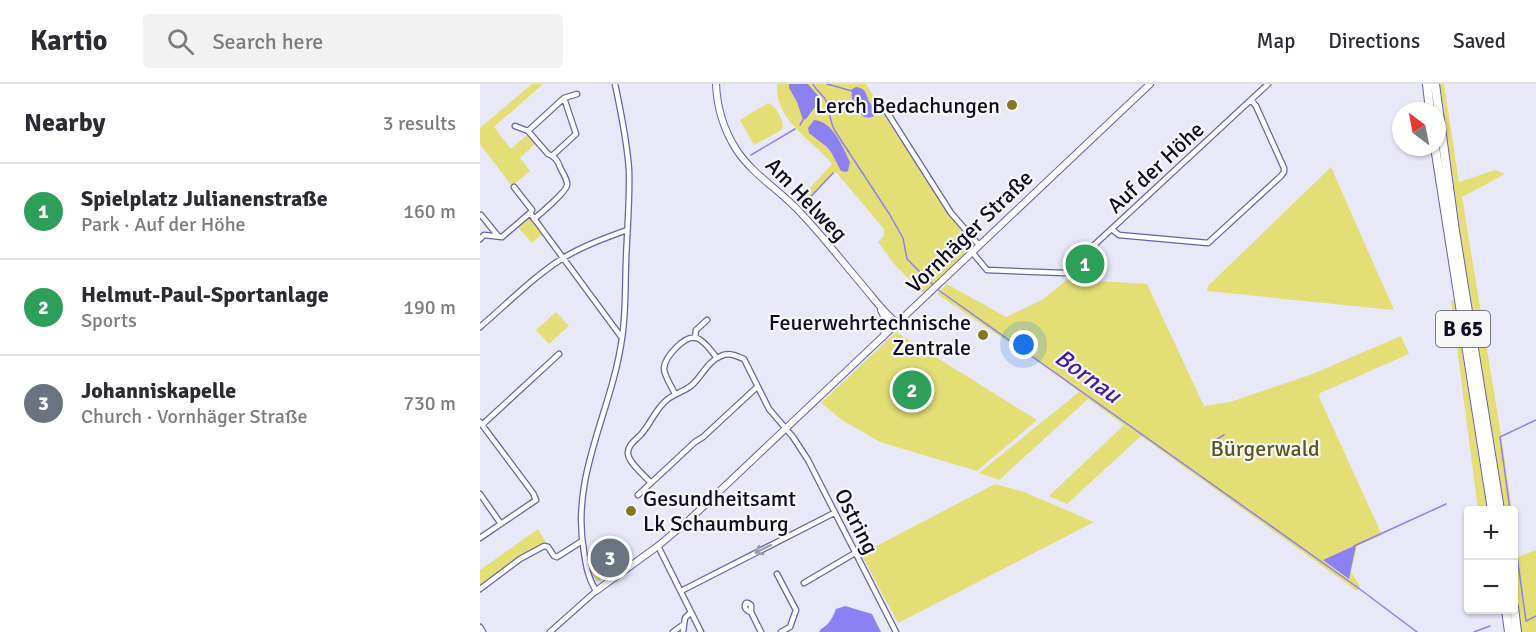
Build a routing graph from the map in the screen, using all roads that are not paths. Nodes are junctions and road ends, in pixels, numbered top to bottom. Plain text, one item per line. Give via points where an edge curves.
1 (615, 84) edge
2 (716, 84) edge
3 (1150, 84) edge
4 (1268, 84) edge
5 (1427, 84) edge
6 (1435, 84) edge
7 (577, 94) dead end
8 (564, 98) junction
9 (1251, 100) junction
10 (1429, 102) edge
11 (883, 106) dead end
12 (514, 126) dead end
13 (528, 131) junction
14 (553, 155) junction
15 (1436, 156) edge
16 (514, 187) dead end
17 (530, 213) junction
18 (480, 215) edge
19 (534, 219) junction
20 (492, 229) junction
21 (627, 230) junction
22 (1113, 230) junction
23 (482, 237) edge
24 (499, 237) junction
25 (979, 245) junction
26 (972, 252) junction
27 (563, 258) junction
28 (876, 301) junction
29 (707, 320) dead end
30 (898, 324) junction
31 (480, 327) edge
32 (622, 338) junction
33 (695, 338) junction
34 (881, 340) junction
35 (559, 354) dead end
36 (717, 358) junction
37 (757, 387) junction
38 (675, 394) junction
39 (481, 425) edge
40 (786, 428) junction
41 (651, 483) junction
42 (480, 494) edge
43 (638, 495) dead end
44 (1491, 506) edge
45 (1499, 506) edge
46 (834, 513) junction
47 (501, 524) junction
48 (480, 538) edge
49 (582, 542) junction
50 (658, 546) junction
51 (855, 553) junction
52 (777, 574) dead end
53 (804, 583) dead end
54 (480, 589) edge
55 (596, 591) junction
56 (681, 591) junction
57 (691, 612) junction
58 (751, 612) dead end
59 (1507, 614) edge
60 (1515, 614) edge
61 (684, 624) junction
62 (480, 627) edge
63 (483, 632) edge
64 (550, 632) edge
65 (673, 632) edge
66 (683, 632) edge
67 (701, 632) edge
68 (761, 632) edge
69 (781, 632) edge
70 (896, 632) edge
71 (1509, 632) edge
72 (1516, 632) edge

1 - 21 street via 628,160
2 - 28 main road, Am Helweg via 724,126 740,154 800,211
3 - 25 main road, Vornhäger Straße
4 - 9 street, Auf der Höhe
5 - 10 highway
6 - 45 highway, B 65
7 - 8 street
8 - 13 street
8 - 14 street via 576,134
9 - 22 street, Auf der Höhe
9 - 22 street via 1284,168 1281,176 1208,243 1119,235
11 - 25 street via 951,213
12 - 13 street
13 - 14 street
14 - 19 street via 568,185
15 - 44 highway, B 65
16 - 17 street via 532,210
17 - 19 street
17 - 24 street
18 - 20 street
19 - 27 street
20 - 23 street
20 - 24 street
21 - 27 street
21 - 32 street
22 - 26 street, Auf der Höhe via 1064,273 987,270
23 - 24 street
25 - 26 main road, Vornhäger Straße
26 - 30 main road, Vornhäger Straße
27 - 31 street
27 - 32 street
28 - 30 main road, Am Helweg
28 - 34 main road via 887,321
29 - 33 street via 696,330
30 - 34 main road, Vornhäger Straße
32 - 49 street via 586,473
33 - 36 street
33 - 38 street via 677,347 664,367
34 - 40 main road, Vornhäger Straße
35 - 39 street
36 - 37 street via 727,354 744,359
36 - 38 street via 694,383
37 - 40 street via 769,410
37 - 41 street
38 - 41 street via 659,407 629,448 629,458
39 - 47 street via 536,501
40 - 46 street, Ostring via 808,460
40 - 50 main road, Vornhäger Straße
41 - 43 street
42 - 47 street
46 - 51 street, Ostring
46 -> 56 street
47 - 48 street
49 - 54 street via 557,557 544,546
49 - 55 street via 589,578
50 - 55 main road, Vornhäger Straße
50 - 56 street
51 - 53 street
51 - 70 street, Ostring
52 - 69 street via 796,610 790,627
55 - 64 street, Vornhäger Straße
56 - 57 street
57 - 61 street
57 - 67 street
58 - 68 street
59 - 71 highway
60 - 72 highway
61 - 65 street
61 - 66 street
62 - 63 street

